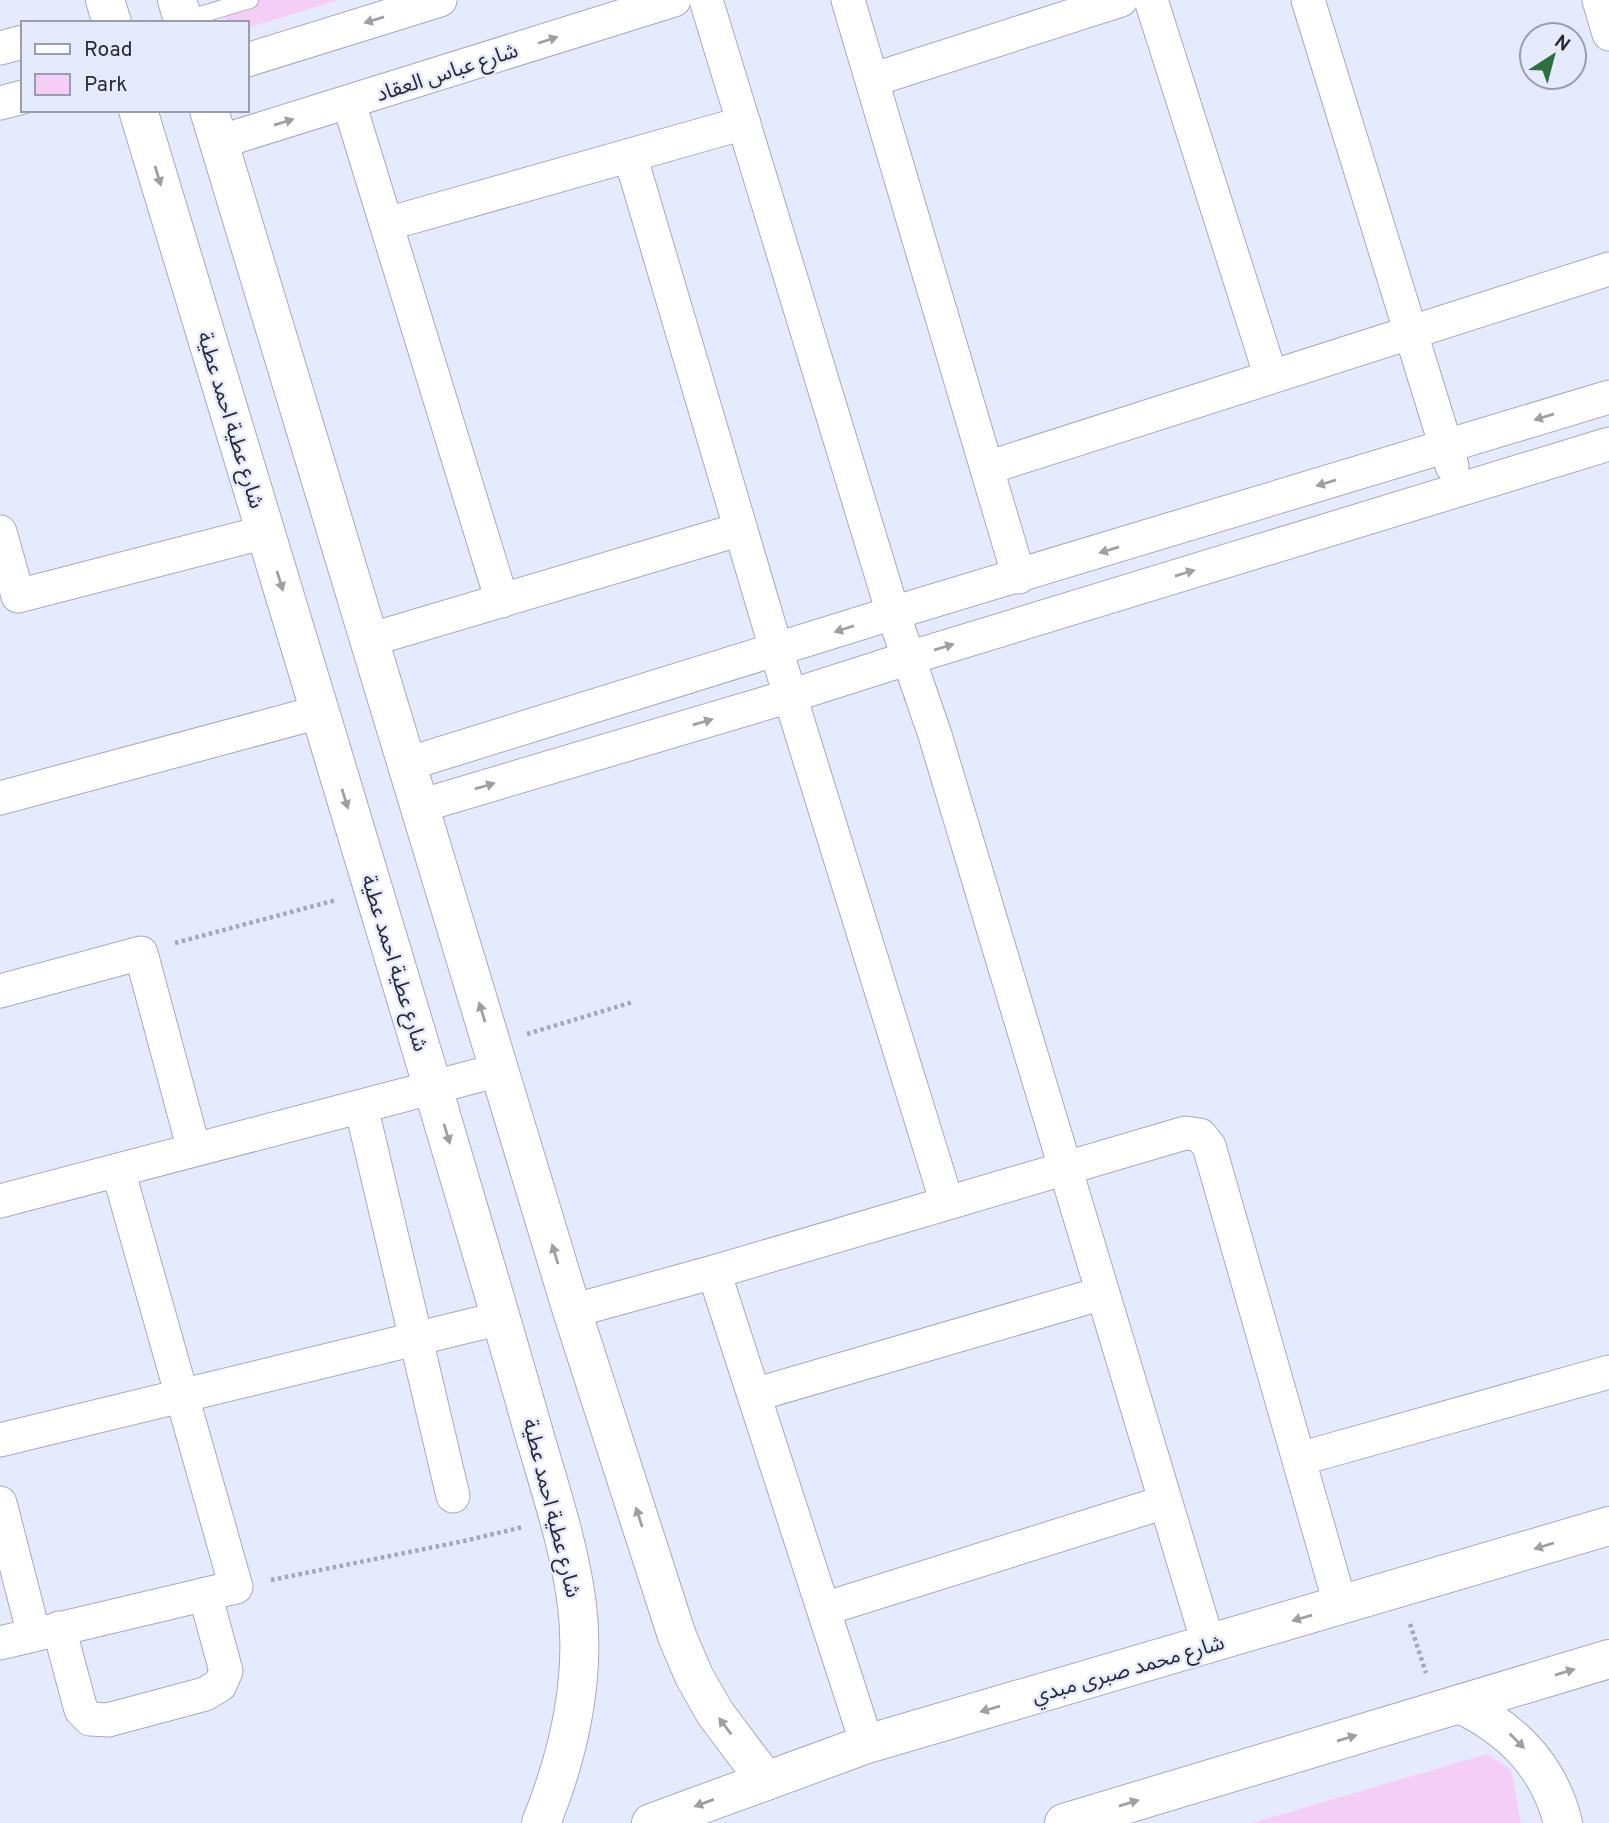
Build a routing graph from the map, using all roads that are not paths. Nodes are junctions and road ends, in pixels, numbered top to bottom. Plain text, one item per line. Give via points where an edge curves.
1 (250, 0) edge
2 (440, 0) edge
3 (674, 0) edge
4 (706, 0) edge
5 (848, 0) edge
6 (1121, 0) edge
7 (1151, 0) edge
8 (1308, 0) edge
9 (1599, 0) edge
10 (181, 14) edge
11 (1609, 34) edge
12 (21, 43) edge
13 (0, 48) edge
14 (248, 60) edge
15 (872, 80) junction
16 (21, 98) edge
17 (0, 103) edge
18 (349, 103) junction
19 (139, 112) edge
20 (744, 123) junction
21 (214, 126) edge
22 (630, 155) junction
23 (387, 224) junction
24 (1609, 269) edge
25 (1411, 333) junction
26 (1271, 377) junction
27 (1609, 397) edge
28 (1609, 444) edge
29 (1446, 447) junction
30 (987, 468) junction
31 (1460, 489) junction
32 (741, 529) junction
33 (0, 532) edge
34 (265, 532) junction
35 (1019, 577) junction
36 (502, 601) junction
37 (893, 613) junction
38 (369, 640) junction
39 (776, 650) junction
40 (909, 658) junction
41 (790, 696) junction
42 (319, 712) junction
43 (407, 764) junction
44 (0, 799) edge
45 (420, 806) junction
46 (0, 991) edge
47 (496, 1057) junction
48 (433, 1087) junction
49 (361, 1106) junction
50 (194, 1150) junction
51 (1065, 1168) junction
52 (118, 1170) junction
53 (0, 1200) edge
54 (947, 1203) junction
55 (714, 1272) junction
56 (1103, 1293) junction
57 (572, 1311) junction
58 (502, 1318) junction
59 (416, 1339) junction
60 (1609, 1372) edge
61 (754, 1395) junction
62 (182, 1396) junction
63 (0, 1440) edge
64 (1299, 1459) junction
65 (453, 1496) dead end
66 (1165, 1502) junction
67 (0, 1503) edge
68 (1609, 1526) edge
69 (220, 1591) junction
70 (1341, 1606) junction
71 (824, 1609) junction
72 (47, 1632) junction
73 (0, 1643) edge
74 (1209, 1646) junction
75 (1609, 1659) edge
76 (1449, 1707) junction
77 (867, 1744) junction
78 (766, 1781) junction
79 (541, 1823) edge
80 (651, 1823) edge
81 (1064, 1823) edge
82 (1563, 1823) edge

1 - 10 lane
2 -> 14 street
18 -> 3 street, شارع عباس العقاد
4 - 20 street
5 - 15 street
6 - 15 street
7 - 26 street
8 - 25 street
9 - 11 street
12 - 13 street
15 - 30 street
16 - 17 street
21 -> 18 street, شارع عباس العقاد
18 - 23 street
19 -> 34 street, شارع عطية احمد عطية
20 - 22 street
20 - 37 street
21 - 38 street
22 - 23 street
22 - 32 street
23 - 36 street
24 - 25 street
25 - 26 street
25 - 29 street
26 - 30 street
27 -> 29 street
28 - 31 street
29 - 31 street
29 -> 35 street
30 - 35 street
40 -> 31 street
32 - 36 street
32 - 39 street
33 - 34 street via 18,596
34 -> 42 street, شارع عطية احمد عطية
35 - 37 street
36 - 38 street
37 -> 39 street
37 - 40 street
38 - 43 street
39 - 41 street
39 - 43 street
40 - 41 street
40 - 51 street
45 -> 41 street
41 - 54 street
42 - 44 street
42 -> 48 street, شارع عطية احمد عطية
43 - 45 street
47 -> 45 street
46 - 50 street via 141,953
47 - 48 street
57 -> 47 street
48 - 49 street
48 -> 58 street, شارع عطية احمد عطية
49 - 50 street
49 - 59 street
50 - 52 street
51 - 54 street
51 - 56 street
51 - 64 street via 1185,1133 1205,1140
52 - 53 street
52 - 62 street
54 - 55 street
55 - 57 street
55 - 61 street
56 - 61 street
56 - 66 street
78 -> 57 street via 715,1713 694,1676
58 - 59 street
58 - 79 street, شارع عطية احمد عطية via 570,1563 575,1597 576,1700 568,1746
59 - 62 street
59 - 65 street
60 - 64 street
61 - 71 street
62 - 63 street
62 - 69 street
64 - 70 street
66 - 71 street
66 - 74 street
67 - 72 street
68 -> 70 street, شارع محمد صبرى مبدي
69 - 72 street
69 - 72 street via 226,1671 220,1685 205,1694 108,1720 90,1719 81,1710
70 -> 74 street, شارع محمد صبرى مبدي
71 - 77 street
72 - 73 street
74 -> 77 street, شارع محمد صبرى مبدي
76 -> 75 street
81 -> 76 street
76 -> 82 street via 1486,1716 1510,1733 1546,1778
77 - 78 street, شارع محمد صبرى مبدي
78 -> 80 street, شارع محمد صبرى مبدي

